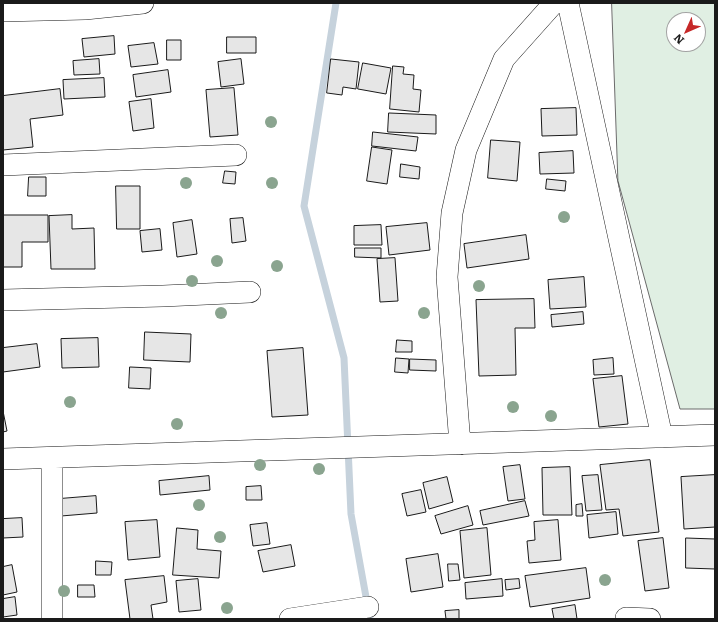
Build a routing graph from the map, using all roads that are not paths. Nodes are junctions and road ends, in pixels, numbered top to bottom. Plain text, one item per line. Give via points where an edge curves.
1 (143, 3) edge
2 (554, 3) edge
3 (568, 3) edge
4 (3, 11) edge
5 (236, 155) dead end
6 (3, 165) edge
7 (250, 292) dead end
8 (3, 300) edge
9 (715, 436) edge
10 (662, 437) junction
11 (460, 444) junction
12 (52, 458) junction
13 (3, 459) edge
14 (368, 607) dead end
15 (626, 618) edge
16 (52, 619) edge
17 (290, 619) edge
18 (650, 619) edge

1 - 4 street via 85,9
2 - 11 street via 504,58 466,150 452,213 447,277
3 - 10 street
5 - 6 street
7 - 8 street
9 - 10 street
10 - 11 street
11 - 12 street
12 - 13 street
12 - 16 street
14 - 17 street
15 - 18 street

